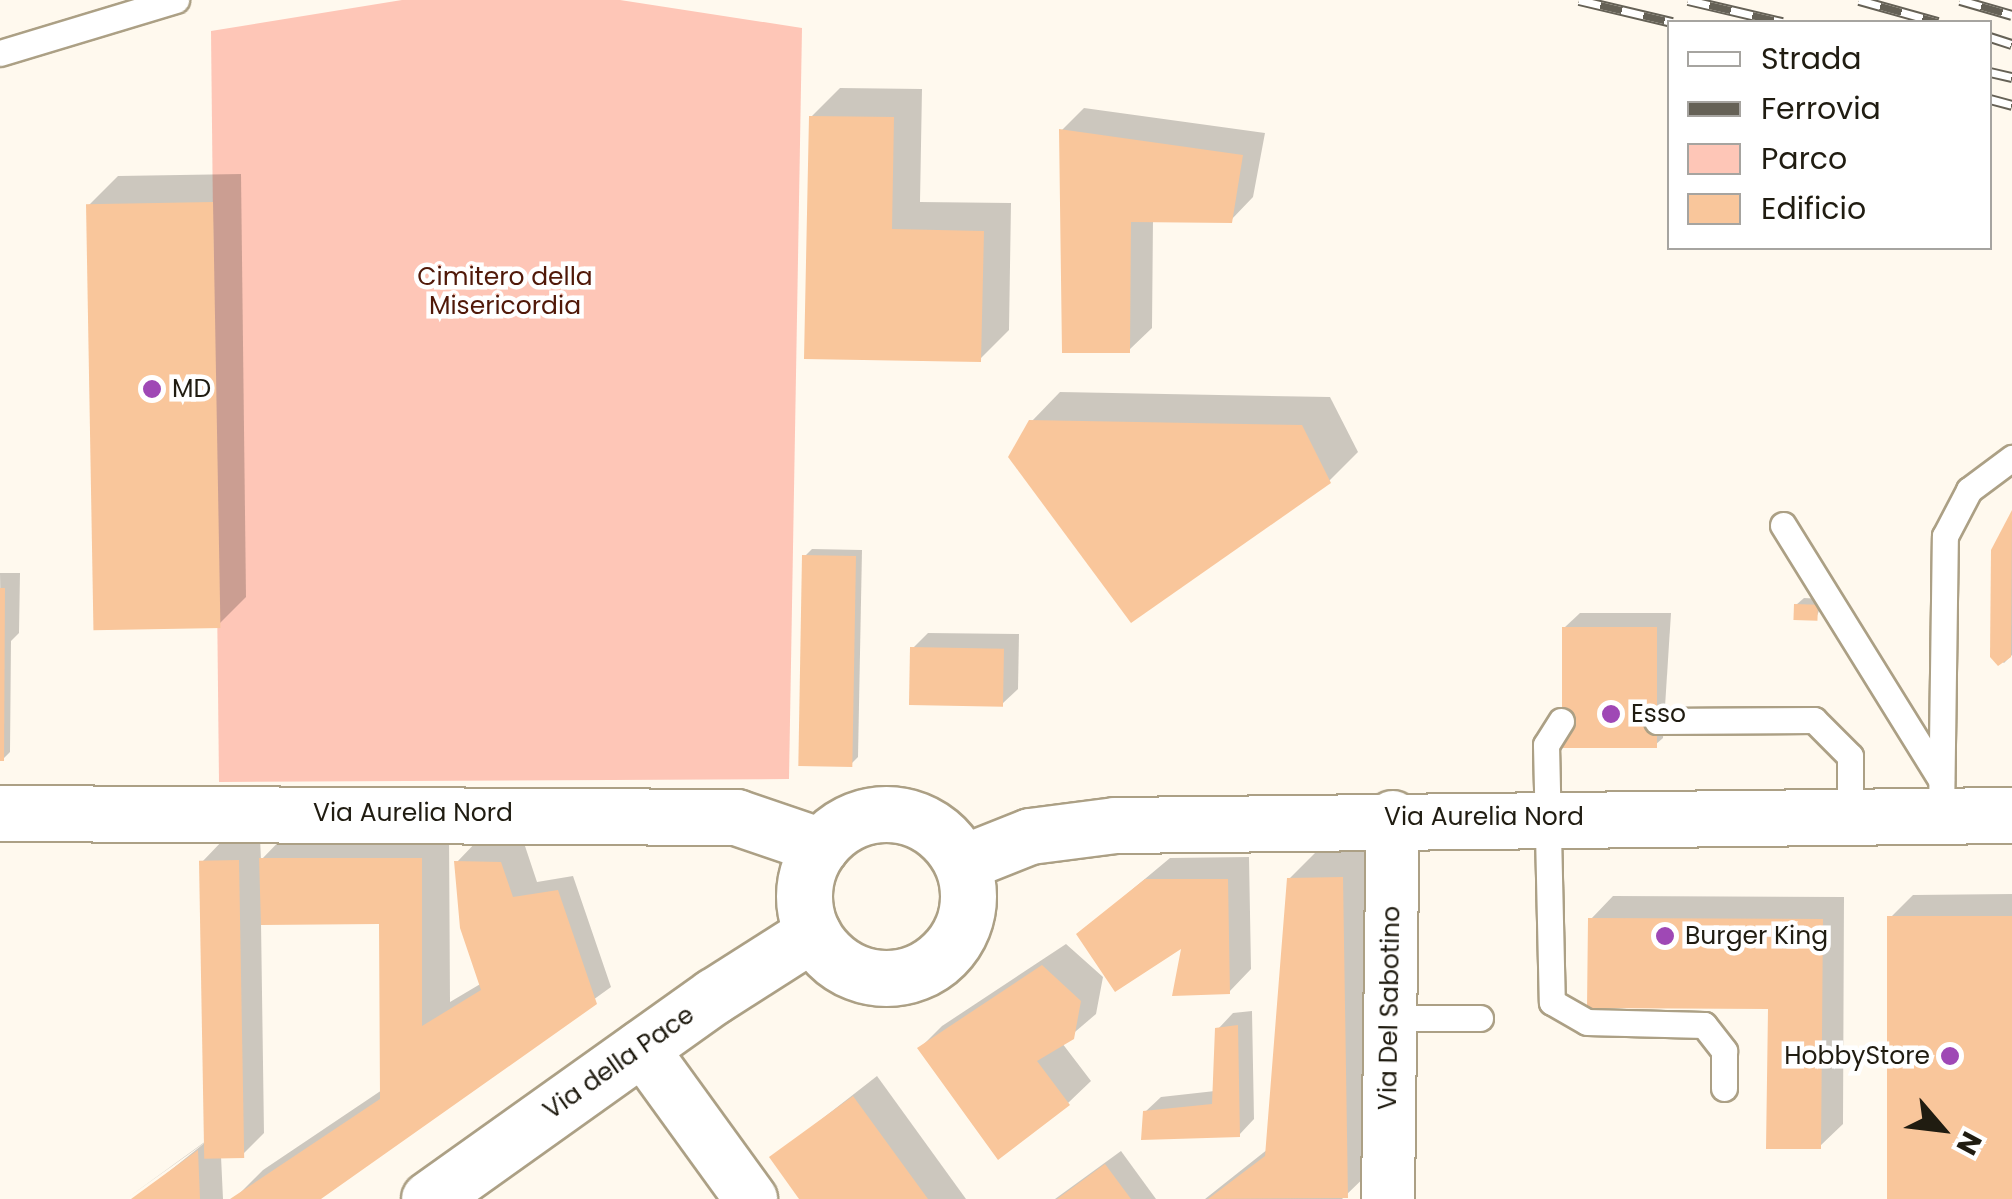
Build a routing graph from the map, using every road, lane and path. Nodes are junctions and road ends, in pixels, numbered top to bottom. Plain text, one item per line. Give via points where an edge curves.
1 (170, 2) edge
2 (0, 53) edge
3 (2012, 458) edge
4 (1783, 525) dead end
5 (1656, 721) dead end
6 (1561, 722) dead end
7 (1941, 798) junction
8 (0, 813) edge
9 (2012, 815) edge
10 (1850, 816) junction
11 (1545, 817) junction
12 (1393, 818) junction
13 (821, 846) junction
14 (962, 862) junction
15 (813, 934) junction
16 (1390, 1018) junction
17 (1480, 1018) dead end
18 (640, 1047) junction
19 (1724, 1088) dead end
20 (428, 1199) edge
21 (751, 1199) edge
22 (1388, 1199) edge

1 - 2 lane
3 - 7 lane via 1969,490 1946,536
4 - 7 lane
5 - 10 lane via 1814,720 1850,756
6 - 11 lane via 1546,745
7 - 9 main road, Via Aurelia Nord
7 - 10 main road, Via Aurelia Nord
8 - 13 main road, Via Aurelia Nord via 736,817
10 - 11 main road, Via Aurelia Nord
11 - 12 main road, Via Aurelia Nord
11 - 19 lane via 1552,1002 1587,1022 1704,1026 1724,1051
12 - 14 main road, Via Aurelia Nord via 1115,825 1030,836
12 - 16 street, Via Del Sabotino
13 - 14 main road via 860,817 908,816 950,842
13 - 15 main road via 804,888
14 - 15 main road via 968,912 942,956 922,970 872,977 848,969
15 - 18 main road, Via della Pace
16 - 17 lane
16 - 22 street, Via Del Sabotino
18 - 20 main road, Via della Pace
18 - 21 street

